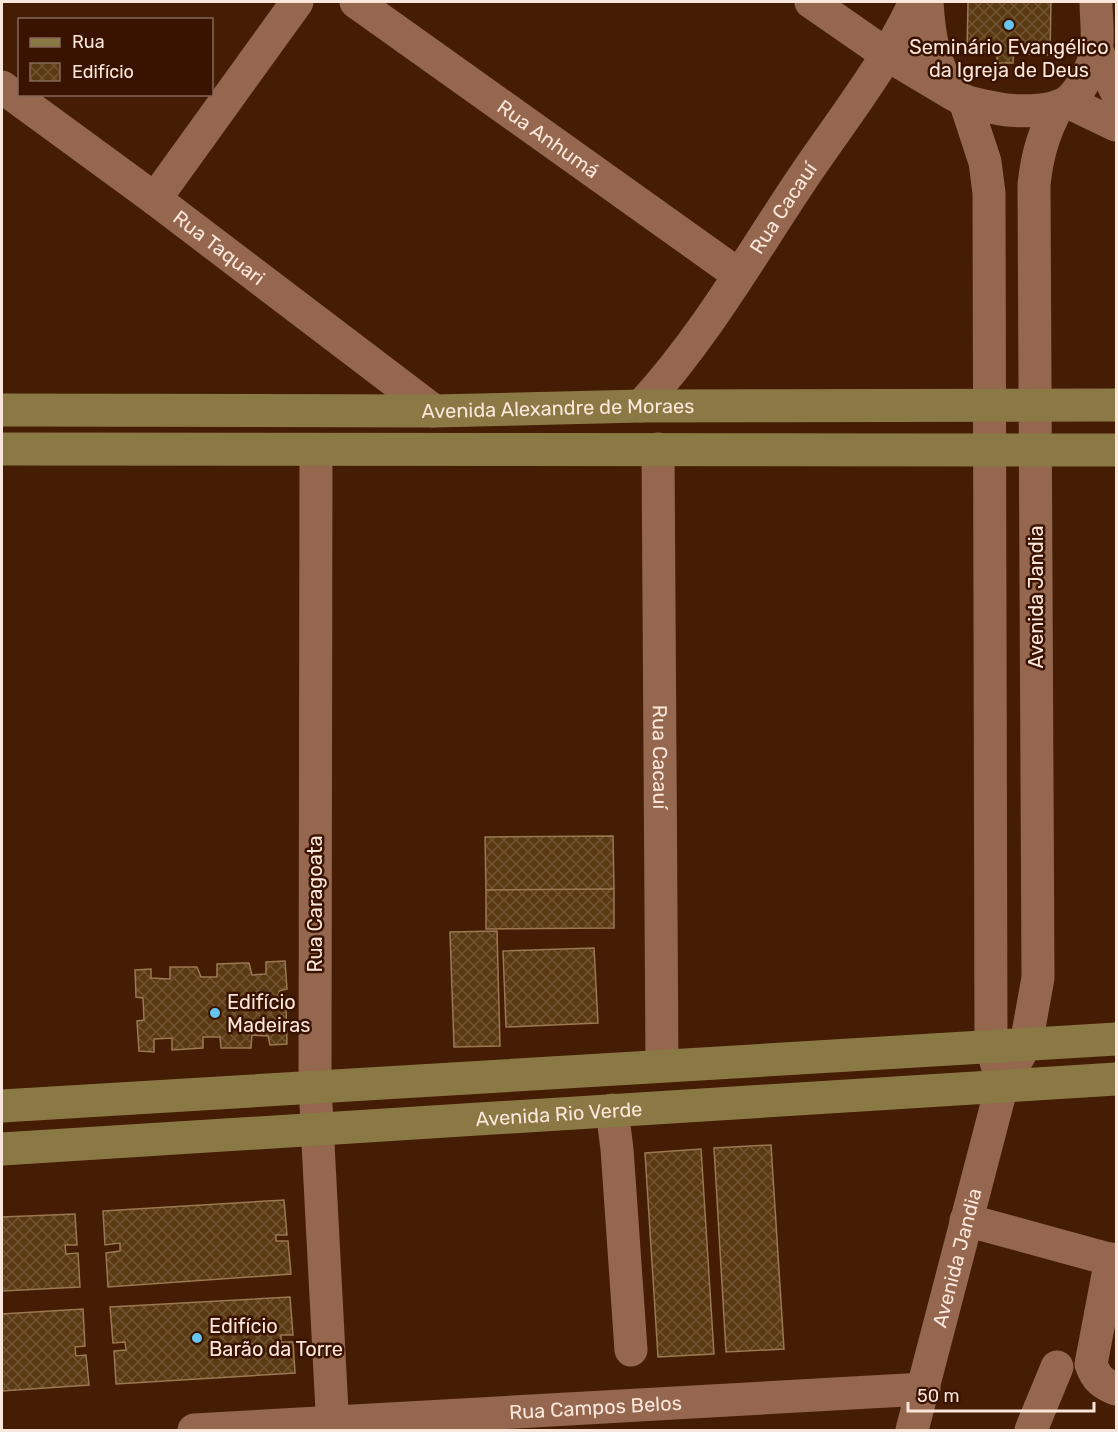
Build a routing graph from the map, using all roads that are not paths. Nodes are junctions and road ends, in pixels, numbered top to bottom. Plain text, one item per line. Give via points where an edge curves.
1 (297, 2) edge
2 (356, 2) edge
3 (812, 2) edge
4 (915, 2) edge
5 (927, 2) edge
6 (1096, 2) edge
7 (1097, 51) junction
8 (886, 54) junction
9 (2, 87) edge
10 (1116, 91) edge
11 (959, 98) junction
12 (1063, 104) junction
13 (1116, 125) edge
14 (155, 199) junction
15 (739, 274) junction
16 (992, 405) junction
17 (1035, 405) junction
18 (1116, 405) edge
19 (641, 406) junction
20 (2, 410) edge
21 (434, 411) junction
22 (2, 449) edge
23 (658, 449) junction
24 (992, 449) junction
25 (316, 450) junction
26 (1035, 450) junction
27 (1116, 450) edge
28 (1116, 1039) edge
29 (991, 1044) junction
30 (1026, 1044) junction
31 (662, 1064) junction
32 (1116, 1079) edge
33 (1002, 1085) junction
34 (315, 1086) junction
35 (2, 1106) edge
36 (612, 1110) junction
37 (317, 1128) junction
38 (2, 1149) edge
39 (966, 1220) junction
40 (1114, 1260) edge
41 (631, 1350) dead end
42 (1057, 1367) dead end
43 (924, 1389) junction
44 (1116, 1389) edge
45 (333, 1426) edge
46 (194, 1431) edge
47 (912, 1431) edge
48 (1031, 1431) edge

1 - 14 street
2 - 15 street, Rua Anhumá
3 - 8 street
4 - 8 street, Rua Cacauí
5 - 11 street, Avenida Jandia via 934,58
6 - 7 street
7 - 10 street
7 - 12 street, Avenida Jandia via 1089,73
8 - 11 street
8 - 15 street, Rua Cacauí
9 - 14 street, Rua Taquari
11 - 12 street via 1017,111
11 - 16 street, Avenida Jandia via 985,162 989,192
12 - 13 street
12 - 17 street, Avenida Jandia via 1044,132 1034,185
14 - 21 street, Rua Taquari
15 - 19 street, Rua Cacauí via 671,374
16 - 17 main road, Avenida Alexandre de Moraes
16 - 19 main road, Avenida Alexandre de Moraes
16 - 24 street, Avenida Jandia
17 - 18 main road, Avenida Alexandre de Moraes
17 - 26 street, Avenida Jandia
19 - 21 main road, Avenida Alexandre de Moraes
20 - 21 main road, Avenida Alexandre de Moraes
22 - 25 main road, Avenida Alexandre de Moraes
23 - 24 main road, Avenida Alexandre de Moraes
23 - 25 main road, Avenida Alexandre de Moraes
23 - 31 street, Rua Cacauí
24 - 26 main road, Avenida Alexandre de Moraes
24 - 29 street, Avenida Jandia
25 - 34 street, Rua Caragoata
26 - 27 main road, Avenida Alexandre de Moraes
26 - 30 street, Avenida Jandia via 1038,978
28 - 30 main road
29 - 30 main road
29 - 31 main road
29 - 33 street, Avenida Jandia
30 - 33 street, Avenida Jandia
31 - 34 main road
32 - 33 main road, Avenida Rio Verde
33 - 36 main road, Avenida Rio Verde
33 - 39 street, Avenida Jandia
34 - 35 main road
34 - 37 street, Rua Caragoata
36 - 37 main road, Avenida Rio Verde
36 - 41 street
37 - 38 main road, Avenida Rio Verde
37 - 45 street, Rua Caragoata
39 - 40 street
39 - 43 street, Avenida Jandia
40 - 44 street via 1091,1364 1095,1375
42 - 48 street
43 - 45 street, Rua Campos Belos
43 - 47 street, Avenida Jandia
45 - 46 street, Rua Campos Belos

